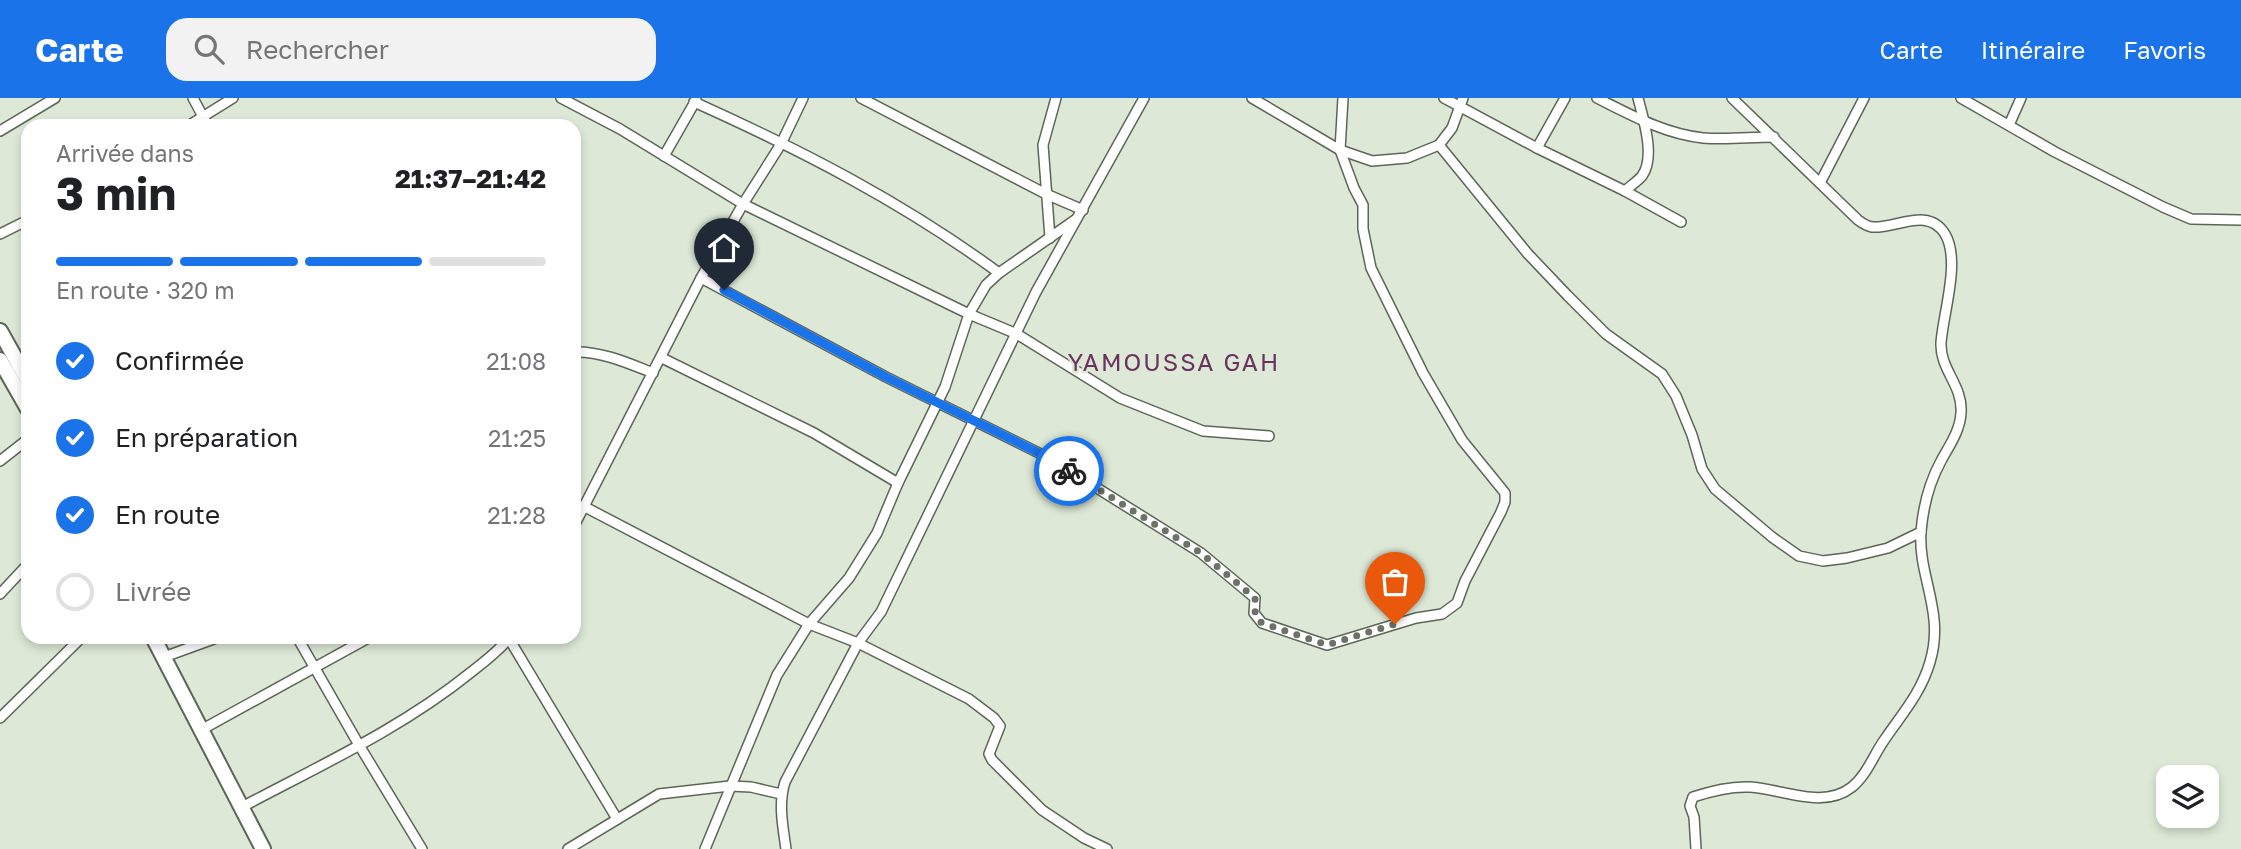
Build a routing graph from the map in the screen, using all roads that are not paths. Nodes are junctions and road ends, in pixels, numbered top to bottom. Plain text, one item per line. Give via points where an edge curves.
1 (55, 98) edge
2 (193, 98) edge
3 (233, 98) edge
4 (561, 98) edge
5 (803, 98) edge
6 (861, 98) edge
7 (1056, 98) edge
8 (1144, 98) edge
9 (1251, 98) edge
10 (1343, 98) edge
11 (1444, 98) edge
12 (1565, 98) edge
13 (1597, 98) edge
14 (1638, 98) edge
15 (1732, 98) edge
16 (1864, 98) edge
17 (1961, 98) edge
18 (2021, 98) edge
19 (696, 100) edge
20 (1461, 102) edge
21 (202, 117) junction
22 (199, 119) edge
23 (1644, 121) junction
24 (2009, 124) junction
25 (0, 131) edge
26 (1774, 137) junction
27 (781, 144) junction
28 (1440, 145) junction
29 (1537, 148) junction
30 (1340, 150) junction
31 (664, 156) junction
32 (1820, 183) junction
33 (1625, 191) junction
34 (1046, 194) junction
35 (743, 204) junction
36 (1083, 210) junction
37 (1076, 219) junction
38 (2241, 220) edge
39 (1681, 222) dead end
40 (21, 223) edge
41 (0, 234) edge
42 (1050, 238) junction
43 (999, 273) junction
44 (701, 278) junction
45 (969, 314) junction
46 (0, 331) edge
47 (1017, 334) junction
48 (581, 351) edge
49 (662, 358) junction
50 (0, 360) edge
51 (21, 368) edge
52 (653, 373) junction
53 (21, 396) edge
54 (938, 402) junction
55 (975, 421) junction
56 (1269, 436) dead end
57 (21, 444) edge
58 (0, 461) edge
59 (898, 483) junction
60 (585, 507) junction
61 (581, 514) edge
62 (1921, 533) junction
63 (21, 572) edge
64 (0, 594) edge
65 (809, 624) junction
66 (858, 643) junction
67 (75, 644) edge
68 (157, 644) edge
69 (200, 644) edge
70 (302, 644) edge
71 (358, 644) edge
72 (502, 644) edge
73 (513, 644) edge
74 (164, 657) junction
75 (317, 668) junction
76 (0, 718) edge
77 (201, 730) junction
78 (359, 745) junction
79 (730, 786) junction
80 (781, 794) junction
81 (242, 807) junction
82 (617, 819) junction
83 (263, 849) edge
84 (422, 849) edge
85 (568, 849) edge
86 (705, 849) edge
87 (786, 849) edge
88 (1107, 849) edge
89 (1696, 849) edge

1 - 25 street
2 - 21 street
3 - 21 street
4 - 31 street
5 - 27 street
6 - 34 street
7 - 34 street via 1043,145
8 - 36 street
9 - 30 street
10 - 30 street
11 - 20 street
12 - 29 street
13 - 23 street
14 - 23 street
15 - 26 street
16 - 32 street
17 - 24 street
18 - 24 street
19 - 27 street
19 - 31 street
20 - 28 street
20 - 29 street
21 - 22 street
23 - 26 street via 1703,138
23 - 33 street via 1646,168
24 - 38 street via 2105,179 2192,219
26 - 32 street
27 - 35 street
27 - 43 street via 926,221
28 - 30 street via 1407,158 1372,161
28 - 62 street via 1568,296 1606,334 1662,373 1676,396 1702,469 1715,489 1772,537 1799,556 1823,561 1888,548
29 - 33 street
30 - 55 street via 1363,205 1371,268 1462,440 1505,493 1501,512 1457,603 1442,614 1327,645 1262,623 1254,613 1255,598 1201,553 1049,458
31 - 35 street
32 - 62 street via 1870,227 1914,219 1933,222 1945,233 1950,247 1941,346 1960,393 1961,414 1930,485
33 - 39 street
34 - 36 street
34 - 42 street
35 - 44 street
35 - 45 street
36 - 37 street
37 - 42 street
37 - 47 street
40 - 41 street
42 - 43 street
43 - 45 street
44 - 49 street
44 - 54 street
45 - 47 street
45 - 54 street
46 - 51 highway
47 - 55 street
47 - 56 street via 1120,398 1163,417 1203,431
48 - 52 street
49 - 52 street
49 - 59 street via 814,433
50 - 53 highway
52 - 60 street
54 - 55 street
54 - 59 street
55 - 66 street via 881,612
57 - 58 street
59 - 65 street via 870,546
60 - 61 street
60 - 65 street
62 - 89 street via 1935,617 1931,661 1921,687 1868,768 1853,787 1830,798 1750,787 1693,797 1690,806
63 - 64 street
65 - 66 street
65 - 79 street via 777,675
66 - 80 street
66 - 88 street via 969,699 994,718 1000,726 989,754 992,760 1042,810
67 - 76 street
68 - 74 highway
69 - 74 street
70 - 75 street
71 - 75 street
72 - 78 street via 456,684
73 - 82 street
74 - 77 highway
75 - 77 street
75 - 78 street
77 - 81 highway
78 - 81 street
78 - 84 street
79 - 80 street
79 - 82 street via 659,794
79 - 86 street
80 - 87 street
81 - 83 highway
82 - 85 street

